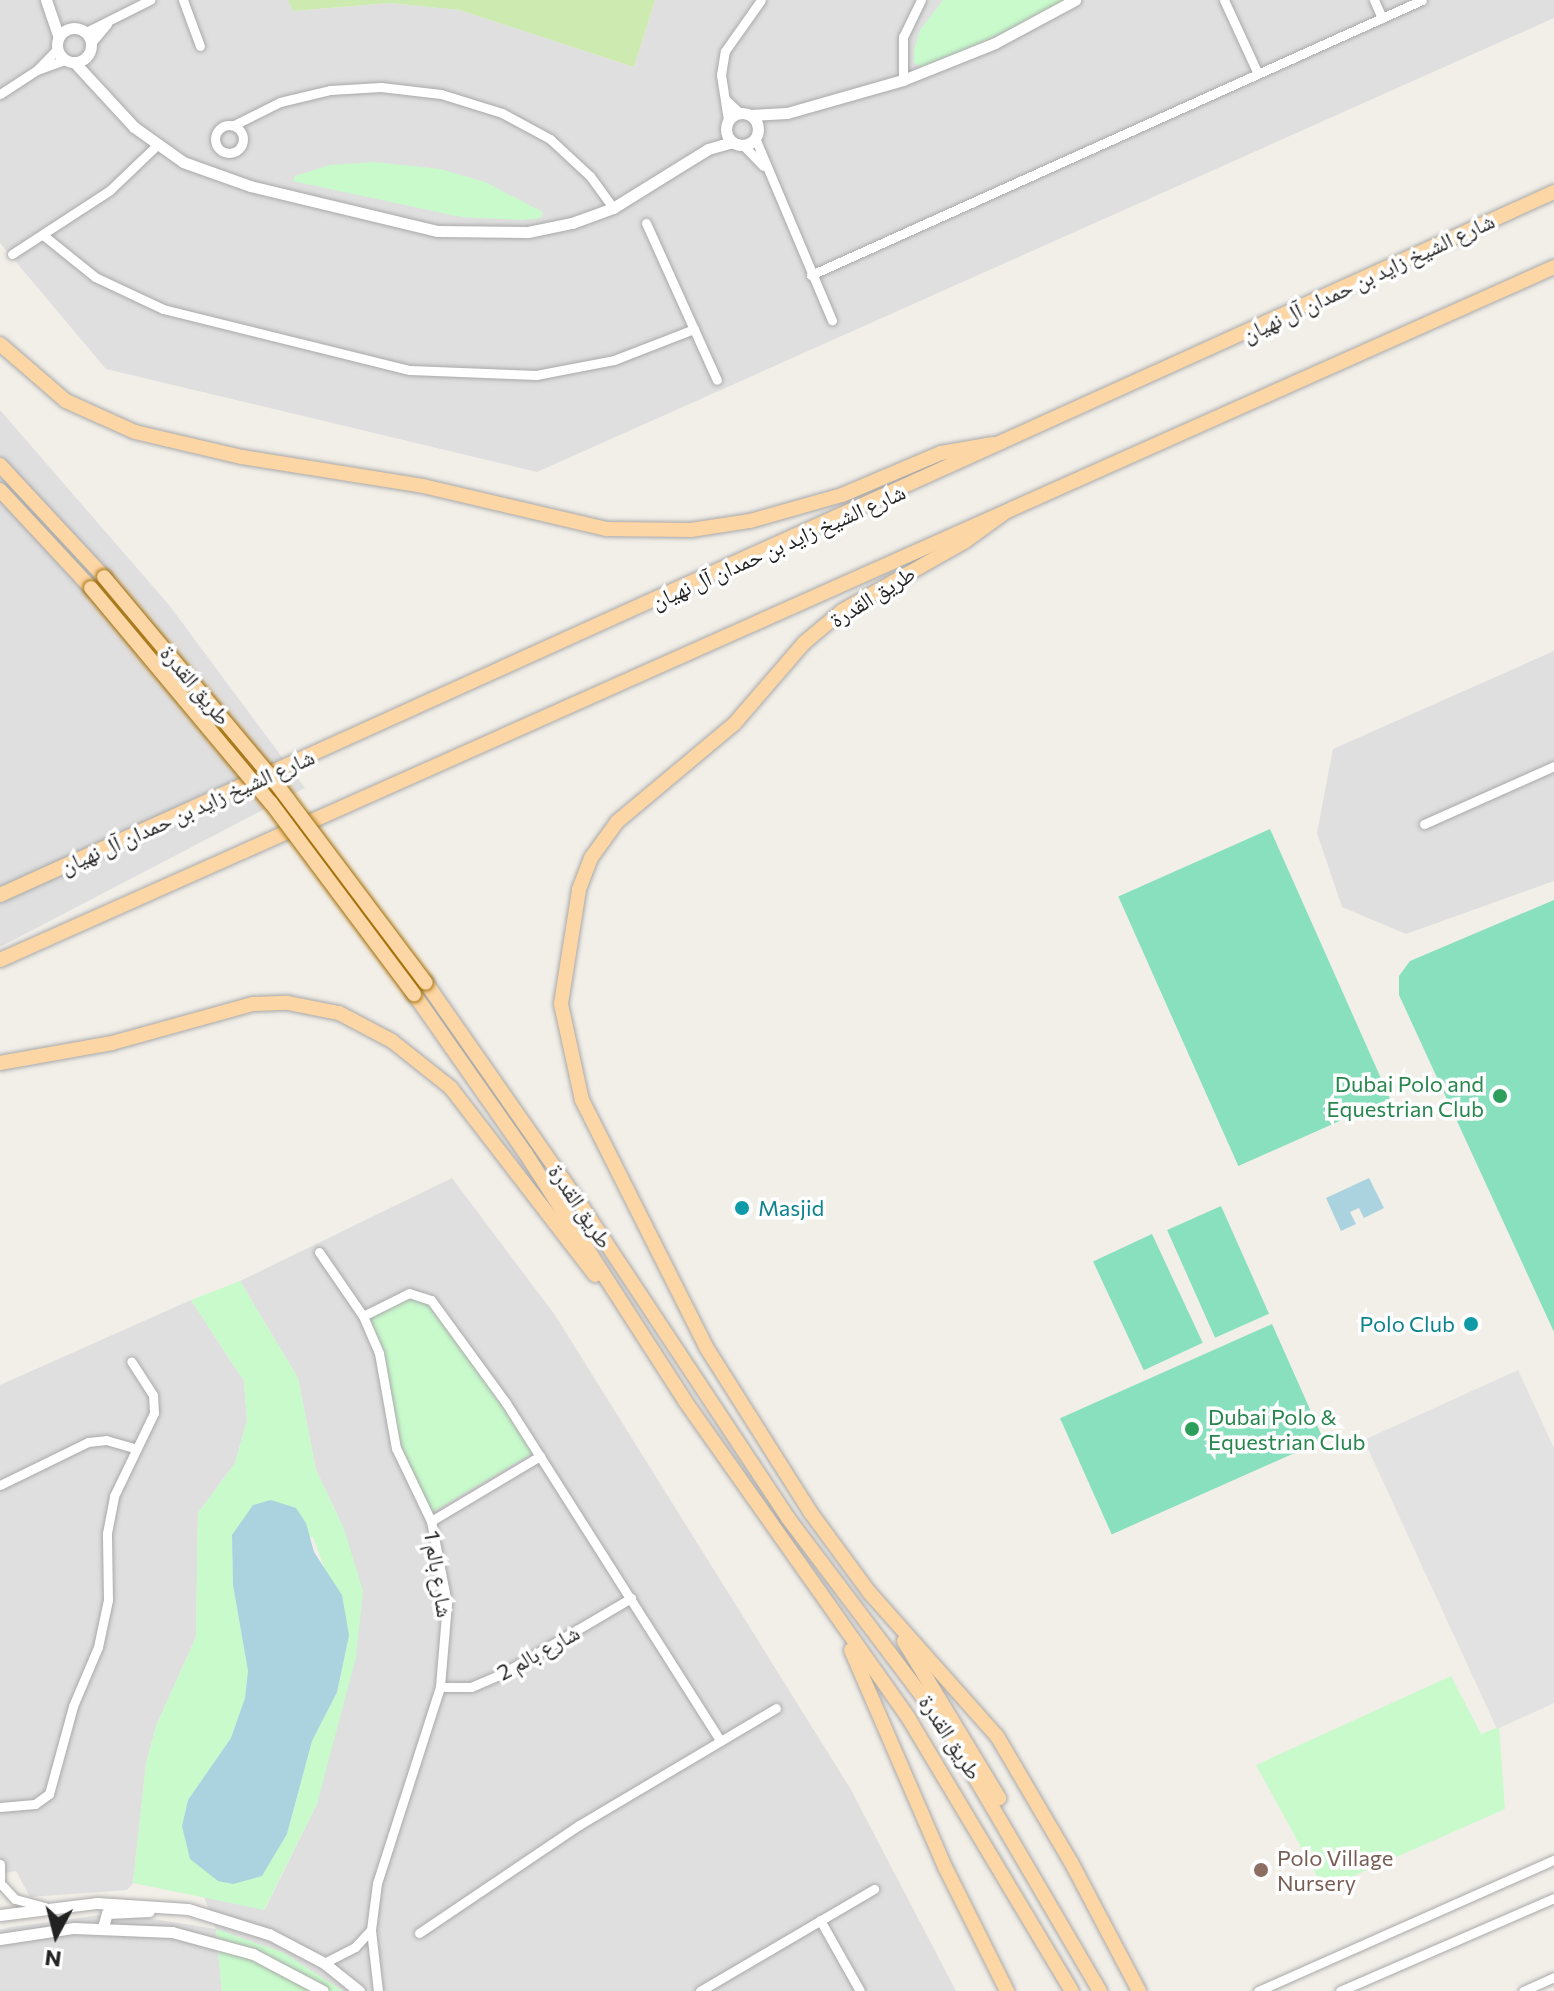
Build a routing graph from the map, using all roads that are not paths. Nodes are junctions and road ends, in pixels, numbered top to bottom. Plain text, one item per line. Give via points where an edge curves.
1 (150, 0) edge
2 (183, 0) edge
3 (761, 0) edge
4 (921, 0) edge
5 (1075, 0) edge
6 (1224, 0) edge
7 (1374, 0) edge
8 (1422, 0) edge
9 (50, 5) edge
10 (1382, 18) junction
11 (85, 35) junction
12 (58, 43) junction
13 (200, 46) dead end
14 (88, 56) junction
15 (70, 61) junction
16 (37, 70) junction
17 (1258, 74) junction
18 (903, 80) junction
19 (99, 86) junction
20 (0, 94) edge
21 (726, 100) junction
22 (787, 113) junction
23 (745, 114) junction
24 (234, 125) dead end
25 (727, 125) junction
26 (756, 136) junction
27 (737, 144) junction
28 (156, 146) junction
29 (708, 149) junction
30 (763, 166) junction
31 (1554, 192) edge
32 (613, 208) junction
33 (646, 223) dead end
34 (43, 235) junction
35 (12, 254) dead end
36 (1554, 267) edge
37 (811, 275) junction
38 (832, 320) dead end
39 (694, 329) junction
40 (0, 344) edge
41 (717, 380) dead end
42 (1006, 443) junction
43 (0, 465) edge
44 (0, 490) edge
45 (1004, 513) junction
46 (1554, 766) edge
47 (1424, 824) dead end
48 (0, 895) edge
49 (0, 960) edge
50 (0, 1063) edge
51 (319, 1252) dead end
52 (625, 1307) junction
53 (363, 1316) junction
54 (131, 1361) dead end
55 (134, 1448) junction
56 (540, 1456) junction
57 (0, 1485) edge
58 (431, 1521) junction
59 (869, 1592) junction
60 (631, 1598) junction
61 (838, 1620) junction
62 (440, 1687) junction
63 (776, 1708) dead end
64 (720, 1740) junction
65 (0, 1807) edge
66 (1008, 1829) junction
67 (1554, 1860) edge
68 (0, 1864) edge
69 (0, 1883) edge
70 (874, 1889) dead end
71 (1554, 1898) edge
72 (45, 1907) junction
73 (205, 1913) junction
74 (0, 1915) edge
75 (820, 1920) junction
76 (103, 1927) junction
77 (371, 1930) junction
78 (419, 1933) dead end
79 (0, 1939) edge
80 (324, 1963) junction
81 (1554, 1977) edge
82 (1529, 1990) edge
83 (323, 1991) edge
84 (359, 1991) edge
85 (378, 1991) edge
86 (700, 1991) edge
87 (860, 1991) edge
88 (1007, 1991) edge
89 (1072, 1991) edge
90 (1100, 1991) edge
91 (1139, 1991) edge
92 (1258, 1991) edge
93 (1340, 1991) edge

1 - 11 street
2 - 13 street
3 - 21 street via 725,51 721,75
4 - 18 street via 903,37
5 - 18 street via 995,43
6 - 17 street
7 - 10 street
8 - 10 street
9 - 11 street
9 - 12 street
10 - 17 street
11 - 12 street
11 - 14 street
12 - 15 street
12 - 16 street
14 - 15 street
14 - 19 street
15 - 16 street
15 - 19 street
16 - 20 street
17 - 37 street
18 - 22 street
19 - 28 street
21 - 23 street
21 - 25 street
22 - 23 street
22 - 26 street
23 - 25 street
23 - 26 street
24 - 32 street via 280,102 330,90 381,87 441,94 502,113 550,139 590,176
25 - 27 street
25 - 29 street
26 - 27 street
26 - 30 street
27 - 29 street
27 - 30 street
28 - 32 street via 216,176 438,231 528,232
28 - 34 street via 110,190
29 - 32 street
30 - 37 street
31 - 42 main road, شارع الشيخ زايد بن حمدان آل نهيان
33 - 39 street
34 - 35 street
34 - 39 street via 95,277 163,309 410,370 497,377 562,372 614,360
36 - 45 main road
37 - 38 street
39 - 41 street
40 - 42 main road via 66,401 135,432 242,457 408,483 607,529 691,530 750,521 842,495 941,453
42 - 48 main road, شارع الشيخ زايد بن حمدان آل نهيان
43 - 66 main road, طريق القدرة, bridge via 104,577 269,774 426,983 788,1518 922,1692
44 - 52 main road, طريق القدرة, bridge via 91,588 271,803 414,994
45 - 49 main road
45 - 59 main road, طريق القدرة via 964,542 842,611 804,643 726,731 629,810 585,872 566,952 561,1004 566,1047 582,1100 622,1188 744,1409
46 - 47 street
50 - 52 main road via 112,1043 253,1004 288,1003 339,1013 392,1041 451,1088
51 - 53 street, شارع بالم 1
52 - 61 main road, طريق القدرة
53 - 56 street via 409,1293 427,1295
53 - 58 street, شارع بالم 1 via 386,1377 396,1448
54 - 55 street via 155,1404 152,1421
55 - 57 street via 106,1440 88,1442
55 - 65 street via 109,1515 102,1631 73,1706 54,1786 35,1804
56 - 58 street
56 - 60 street
58 - 62 street, شارع بالم 1 via 447,1603
59 - 66 main road via 945,1701 993,1784
59 - 91 main road, طريق القدرة via 997,1736
60 - 62 street, شارع بالم 2 via 502,1674 471,1687
60 - 64 street
61 - 88 main road, طريق القدرة via 945,1867
61 - 89 main road, طريق القدرة via 909,1719
62 - 77 street, شارع بالم 1 via 385,1853
63 - 64 street
64 - 78 street via 579,1825
66 - 90 main road, طريق القدرة
67 - 92 street
68 - 69 street
69 - 72 street via 15,1899
70 - 75 street
71 - 93 street
72 - 73 street via 125,1903
72 - 74 street
73 - 76 street via 111,1912 104,1916
73 - 80 street via 269,1934
75 - 86 street
75 - 87 street
76 - 79 street
76 - 83 street via 212,1940 273,1962
77 - 80 street via 355,1947
77 - 85 street, شارع بالم 1
80 - 84 street
81 - 82 street

